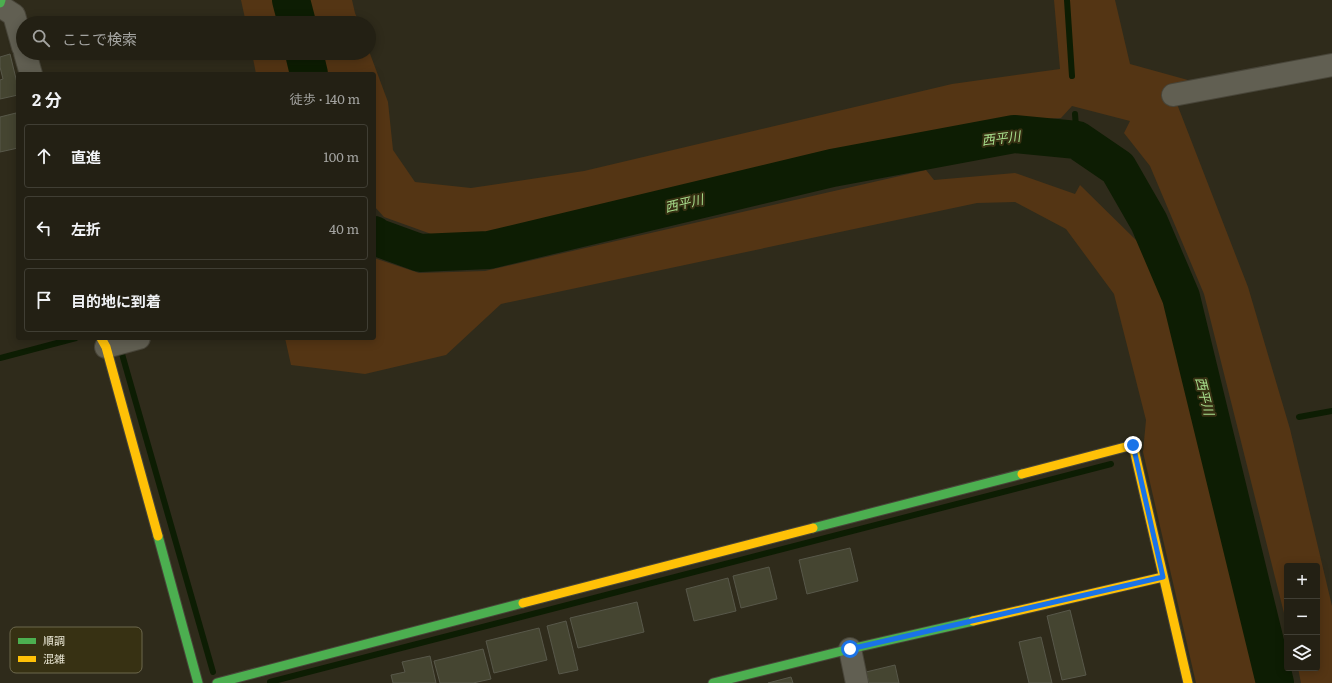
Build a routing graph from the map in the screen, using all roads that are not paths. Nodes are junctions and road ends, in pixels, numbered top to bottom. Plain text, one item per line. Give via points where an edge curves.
1 (1, 0) edge
2 (0, 4) edge
3 (16, 22) edge
4 (27, 60) edge
5 (1332, 65) edge
6 (30, 72) edge
7 (1173, 95) dead end
8 (124, 340) edge
9 (104, 342) edge
10 (1163, 577) junction
11 (850, 649) junction
12 (251, 679) edge
13 (198, 683) edge
14 (217, 683) edge
15 (713, 683) edge
16 (857, 683) edge
17 (1188, 683) edge

1 - 2 street
2 - 3 street via 14,15
4 - 6 street
5 - 7 street
8 - 9 street
9 - 13 street
10 - 11 street
10 - 12 street via 1133,445
10 - 17 street
11 - 15 street
11 - 16 street
12 - 14 street

